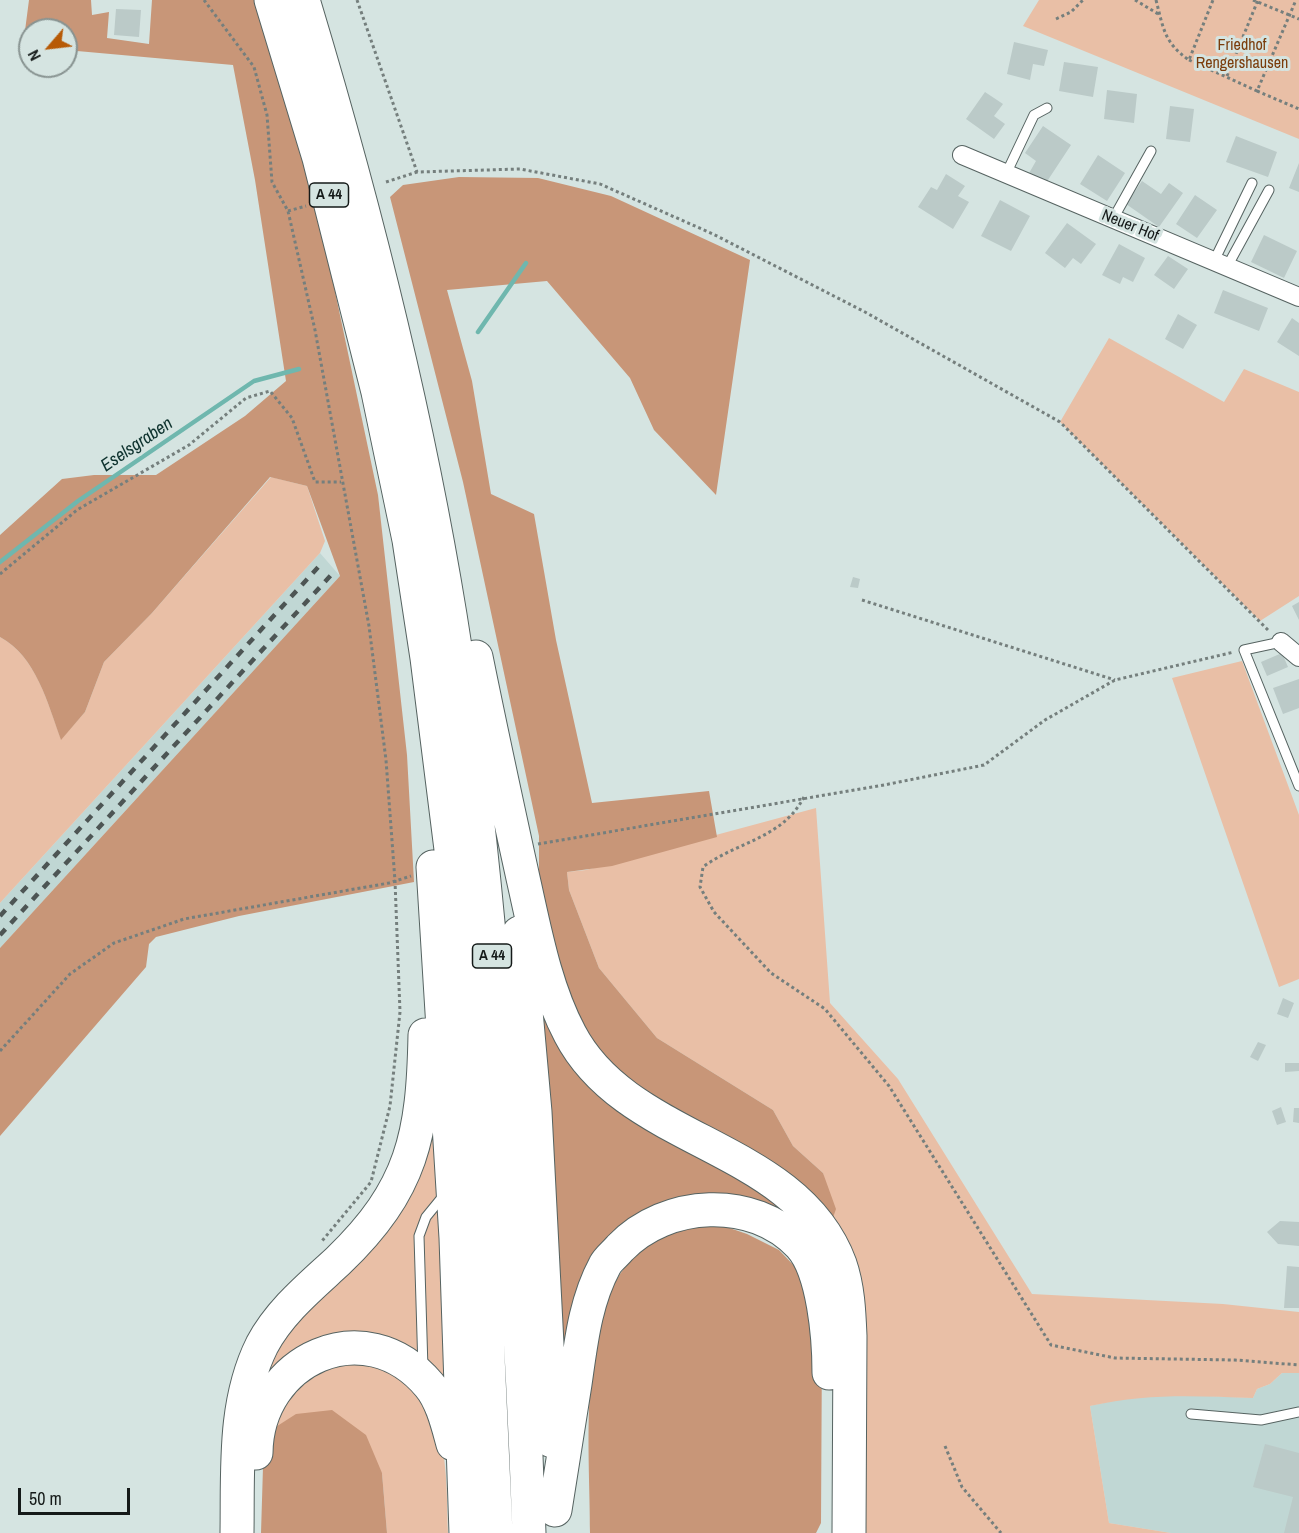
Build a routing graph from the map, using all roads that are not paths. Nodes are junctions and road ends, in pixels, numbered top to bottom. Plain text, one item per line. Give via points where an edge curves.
1 (271, 0) edge
2 (303, 0) edge
3 (1047, 108) dead end
4 (1151, 151) dead end
5 (962, 155) dead end
6 (1006, 174) junction
7 (1252, 183) dead end
8 (1269, 190) dead end
9 (1113, 219) junction
10 (1222, 262) junction
11 (1299, 297) edge
12 (392, 388) junction
13 (1281, 642) joint
14 (1299, 657) edge
15 (1299, 786) edge
16 (504, 794) junction
17 (423, 880) junction
18 (453, 1184) junction
19 (423, 1379) junction
20 (1299, 1412) edge
21 (1191, 1414) dead end
22 (556, 1522) edge
23 (466, 1523) edge
24 (237, 1533) edge
25 (254, 1533) edge
26 (496, 1533) edge
27 (529, 1533) edge
28 (829, 1533) edge
29 (849, 1533) edge

1 - 12 highway, A 44
2 - 12 highway, A 44 via 349,150 382,279
3 - 6 lane via 1034,115
4 - 9 lane
5 - 6 street, Neuer Hof
6 - 9 street, Neuer Hof
7 - 10 lane
8 - 10 lane
9 - 10 street, Neuer Hof
10 - 11 street, Neuer Hof
12 - 16 highway via 447,516
12 - 17 highway via 382,450 421,726
12 - 26 highway, A 44 via 462,937 477,1113
12 - 27 highway, A 44 via 450,615 479,826 503,1074 523,1371
13 - 14 street
13 - 15 lane via 1244,650
16 - 22 highway via 535,1112
16 - 29 highway via 552,992 570,1034 588,1062 641,1107 782,1189 826,1236 840,1265 850,1336
17 - 18 highway
17 - 24 highway via 424,1061 412,1156 402,1180 372,1224 296,1302 263,1343 253,1366 241,1417
18 - 19 lane via 426,1217 419,1236
18 - 23 highway
19 - 23 highway via 431,1386 446,1419
19 - 25 highway via 387,1352 362,1347 312,1358 290,1372 260,1420
20 - 21 lane via 1261,1420
22 - 28 highway via 586,1309 606,1263 631,1237 656,1222 691,1211 722,1210 753,1214 776,1226 802,1246 815,1275 829,1347

